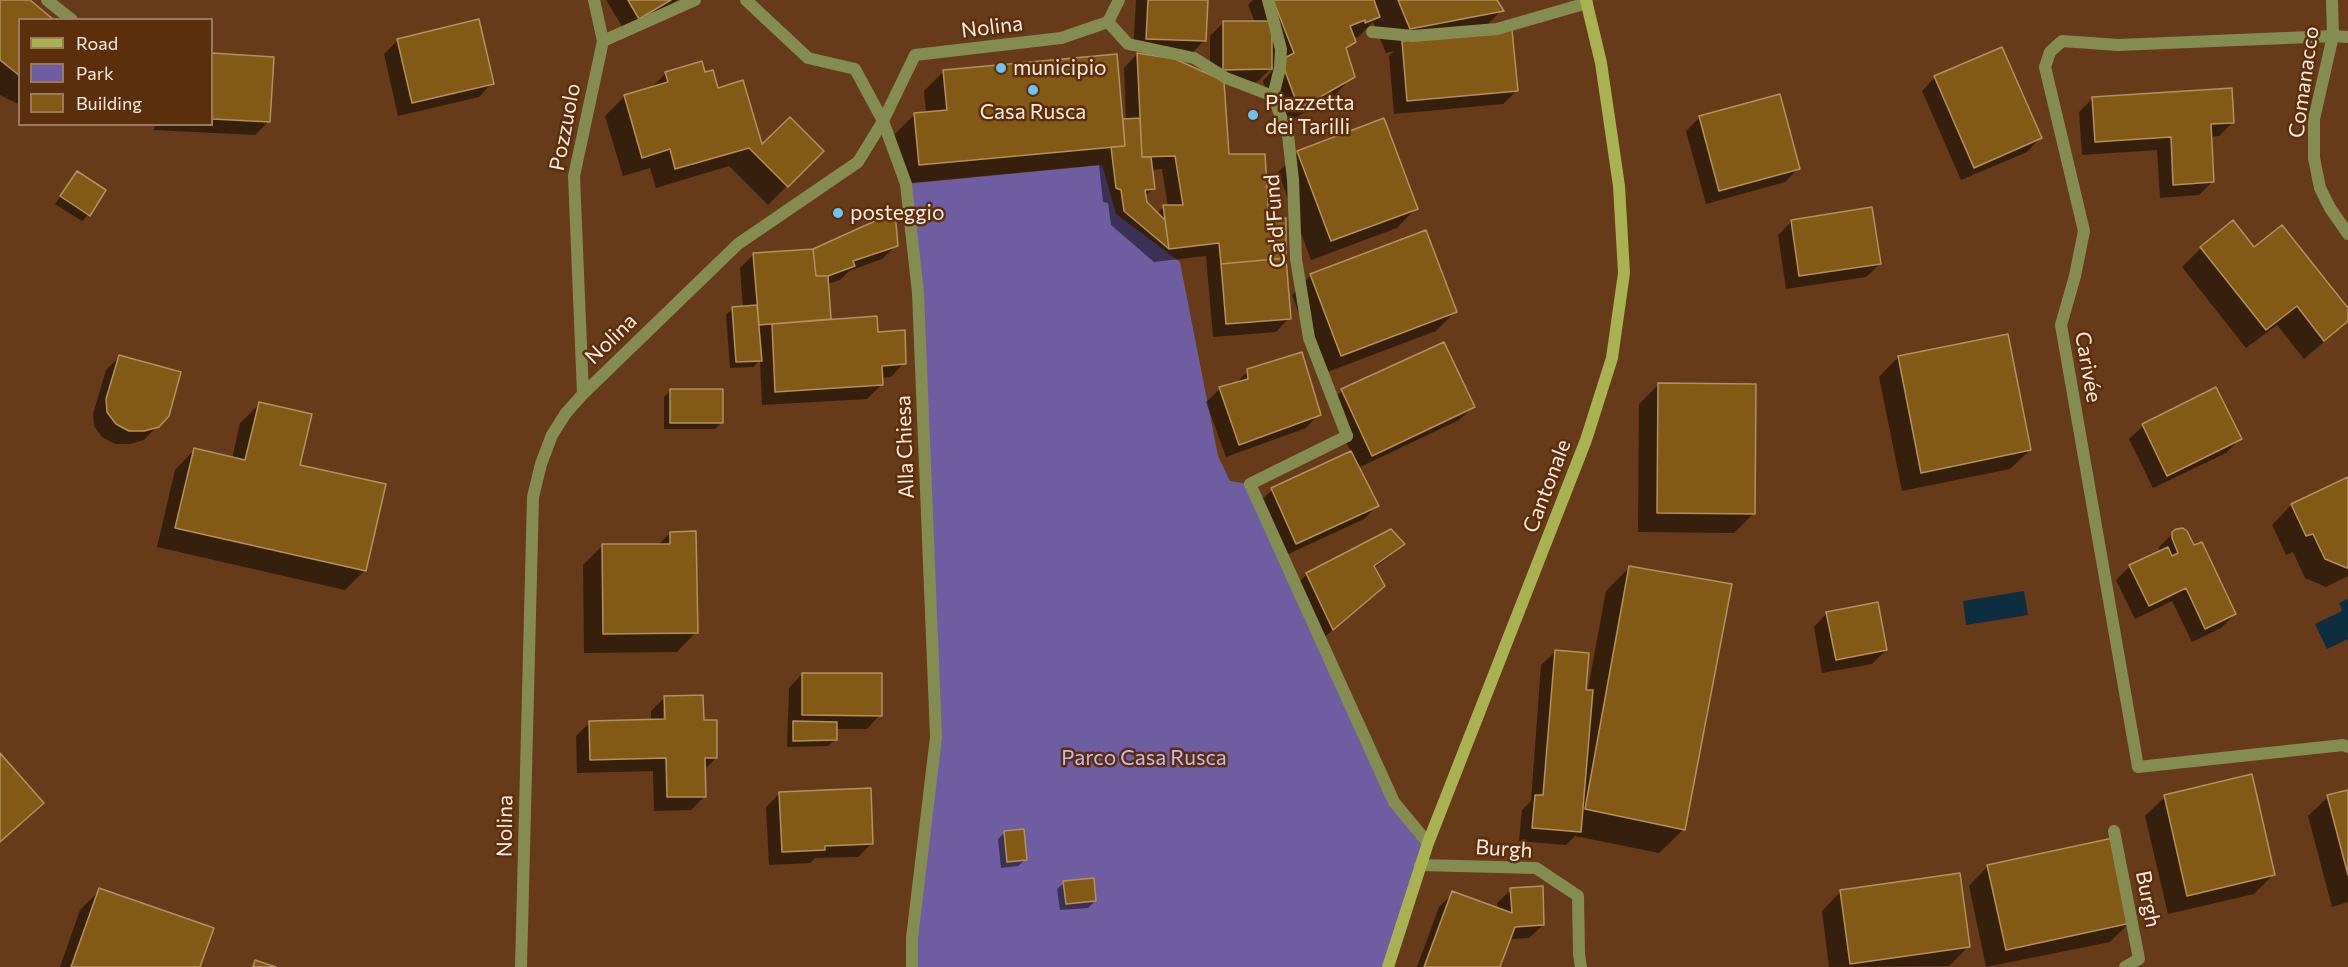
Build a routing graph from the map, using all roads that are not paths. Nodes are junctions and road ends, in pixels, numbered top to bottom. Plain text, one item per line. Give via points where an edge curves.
1 (47, 0) edge
2 (594, 0) edge
3 (695, 0) edge
4 (746, 0) edge
5 (1119, 0) edge
6 (1268, 0) edge
7 (2332, 0) edge
8 (1587, 2) edge
9 (70, 18) edge
10 (1108, 22) junction
11 (1372, 32) dead end
12 (2333, 36) junction
13 (2348, 38) edge
14 (603, 41) junction
15 (1273, 96) junction
16 (883, 121) junction
17 (2348, 234) edge
18 (583, 394) junction
19 (2348, 747) edge
20 (2114, 831) dead end
21 (1428, 843) junction
22 (1420, 865) junction
23 (521, 967) edge
24 (912, 967) edge
25 (1388, 967) edge
26 (1581, 967) edge
27 (2125, 967) edge

1 - 9 street
2 - 14 street
3 - 14 street
4 - 16 street, Alla Chiesa via 808,58 855,69
5 - 10 street
6 - 15 street via 1281,48
7 - 12 street, Comanacco
8 - 11 street via 1497,29 1413,36
8 - 21 street, Cantonale via 1601,63 1619,186 1624,273 1612,358 1586,440
10 - 15 street via 1128,44 1194,58 1226,78
10 - 16 street, Nolina via 1061,38 915,55
12 - 13 street
12 - 17 street, Comanacco via 2314,119 2313,158 2320,188
12 - 19 street, Carivée via 2118,45 2062,41 2050,52 2045,67 2084,231 2061,325 2138,767
14 - 18 street, Pozzuolo via 574,176
15 - 21 street, Ca'd'Fund via 1288,135 1296,259 1309,338 1347,436 1250,484 1394,802
16 - 18 street, Nolina via 858,162 738,244
16 - 24 street, Alla Chiesa via 906,184 918,293 936,737 912,938
18 - 23 street, Nolina via 552,435 533,497
20 - 27 street, Burgh via 2139,959
21 - 22 street, Cantonale
22 - 25 street, Cantonale
22 - 26 street, Burgh via 1536,868 1578,896

